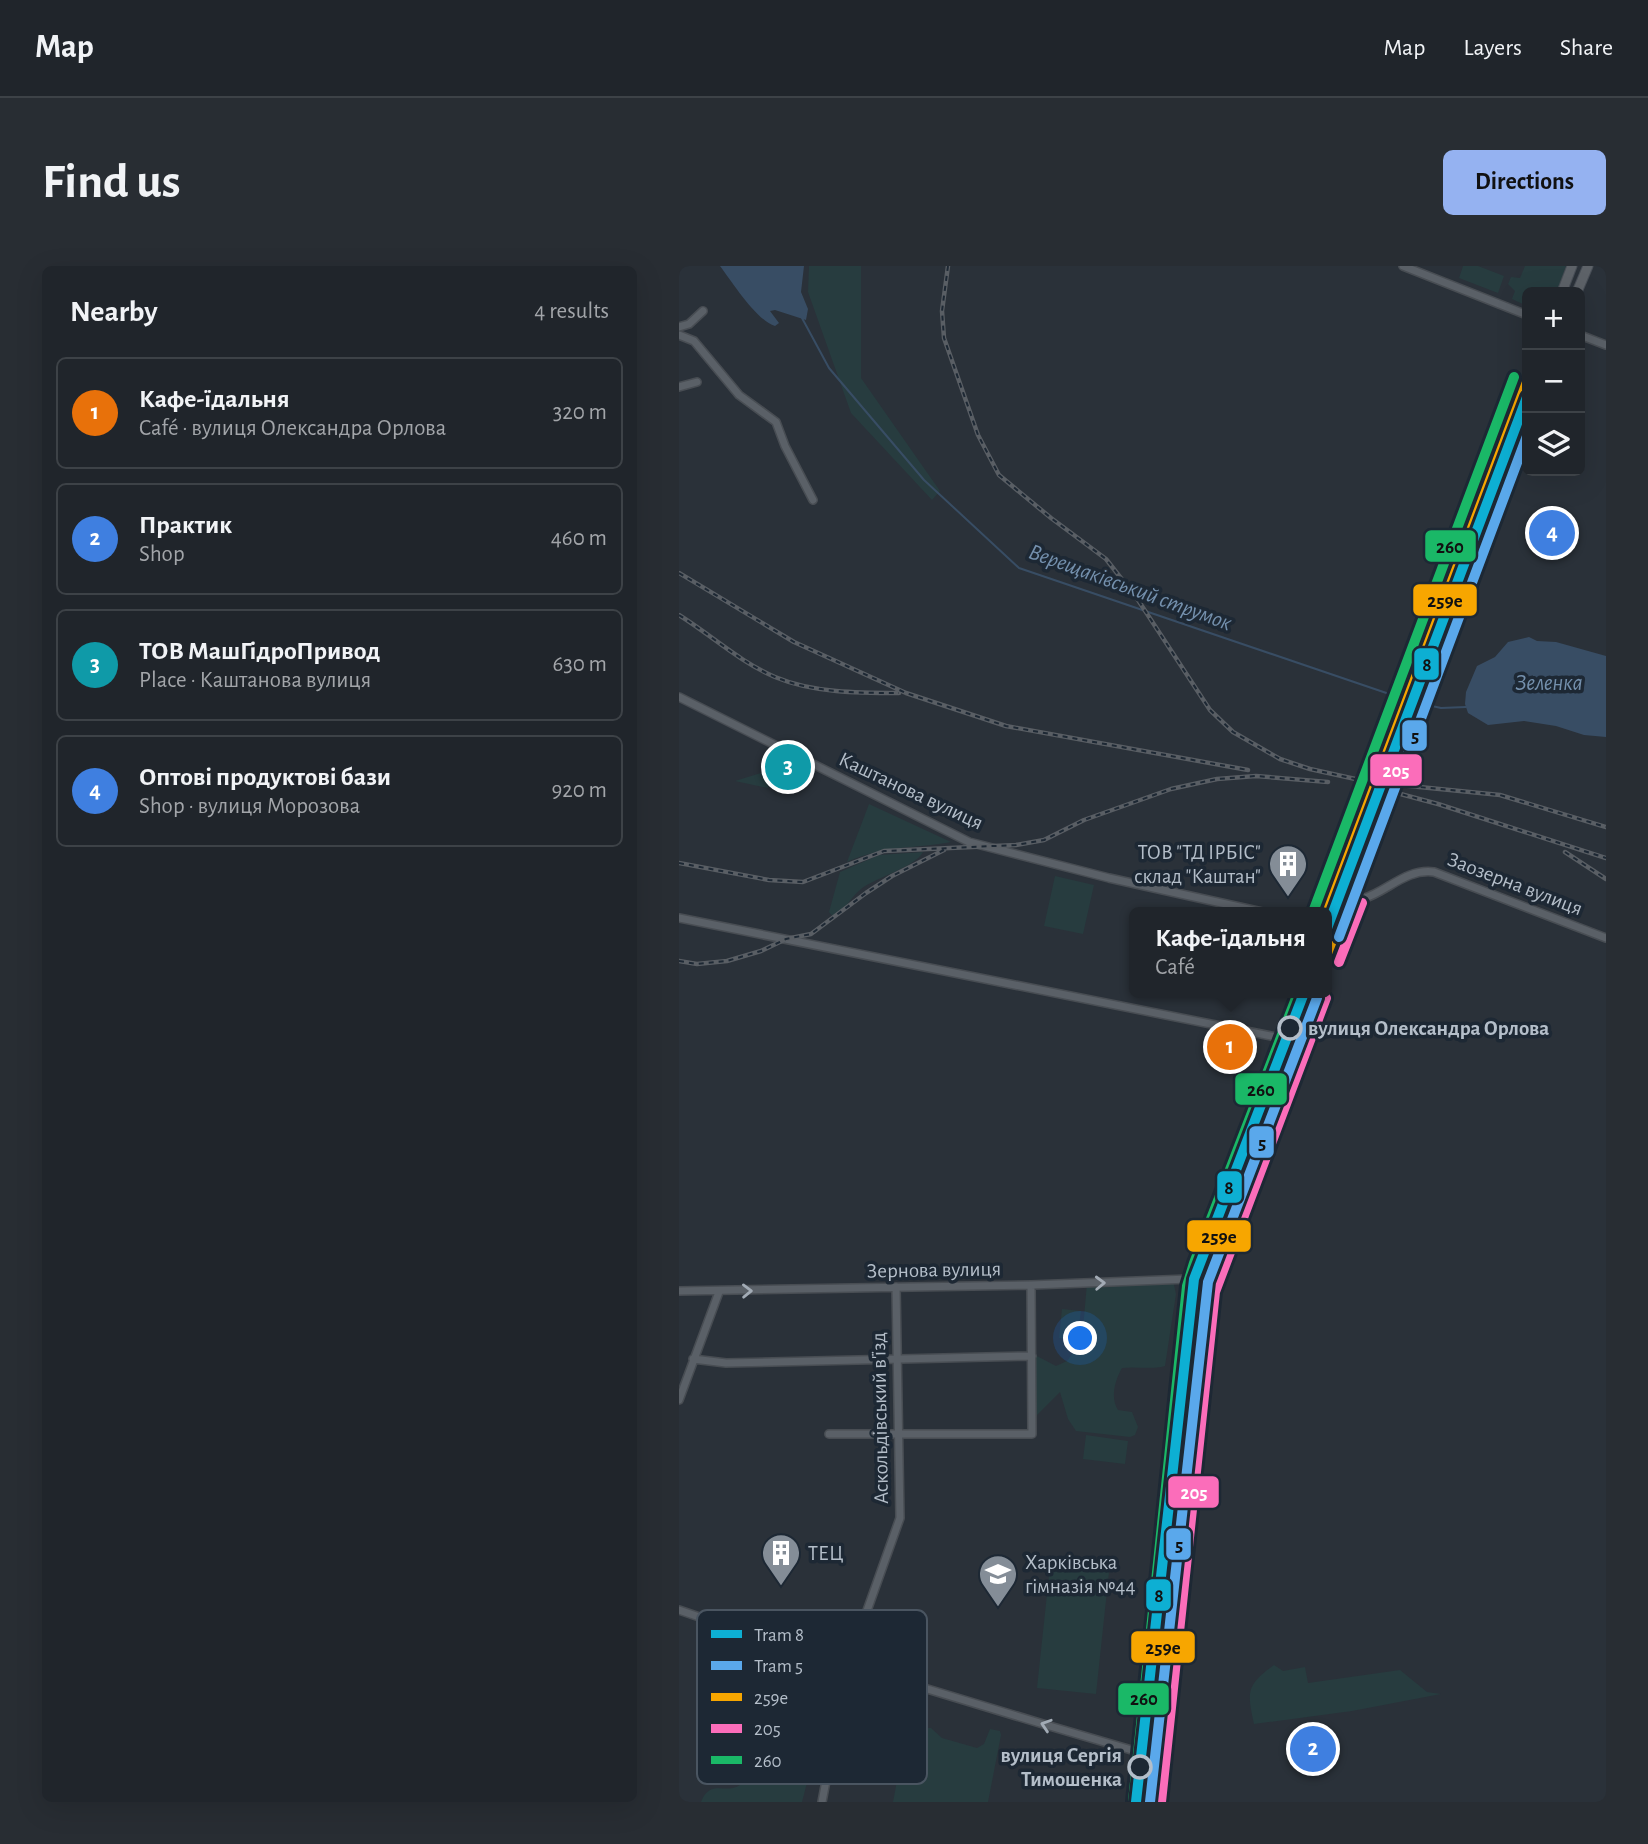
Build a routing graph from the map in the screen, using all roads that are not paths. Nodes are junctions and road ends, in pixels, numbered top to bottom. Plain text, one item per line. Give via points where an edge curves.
1 (1403, 266) edge
2 (1572, 266) edge
3 (1588, 266) edge
4 (1564, 287) edge
5 (1579, 287) edge
6 (703, 311) dead end
7 (1522, 313) edge
8 (679, 327) edge
9 (679, 335) edge
10 (1585, 337) edge
11 (1606, 345) edge
12 (697, 382) dead end
13 (679, 387) edge
14 (1522, 395) edge
15 (1522, 438) edge
16 (813, 500) dead end
17 (679, 697) edge
18 (1333, 898) junction
19 (1347, 903) junction
20 (1240, 907) edge
21 (1330, 907) edge
22 (679, 918) edge
23 (1606, 937) edge
24 (1332, 942) edge
25 (1296, 998) edge
26 (1311, 998) edge
27 (1281, 1038) junction
28 (1259, 1093) junction
29 (1273, 1098) junction
30 (1197, 1255) junction
31 (1210, 1260) junction
32 (1189, 1279) junction
33 (1031, 1286) junction
34 (896, 1287) junction
35 (679, 1292) edge
36 (719, 1292) junction
37 (1032, 1356) junction
38 (693, 1359) junction
39 (896, 1359) junction
40 (679, 1401) edge
41 (829, 1434) dead end
42 (897, 1435) junction
43 (679, 1610) edge
44 (867, 1610) edge
45 (697, 1616) edge
46 (927, 1688) edge
47 (1152, 1748) junction
48 (1135, 1751) junction
49 (825, 1784) edge
50 (822, 1802) edge
51 (1131, 1802) edge
52 (1147, 1802) edge

1 - 7 street
2 - 4 main road
3 - 5 main road
6 - 8 street
9 - 16 street via 694,341 740,395 775,422
10 - 11 street
12 - 13 street
14 - 18 main road, bridge
15 - 19 main road, bridge
17 - 20 street, Каштанова вулиця via 969,842
18 - 19 street
18 - 21 main road
19 - 23 street, Заозерна вулиця via 1375,895 1411,874 1434,872
19 - 24 main road
22 - 27 street
25 - 27 main road
26 - 29 main road
27 - 28 main road
28 - 29 main road
28 - 30 main road
29 - 31 main road
30 - 31 main road
30 - 32 main road
31 - 47 main road via 1201,1289
33 -> 32 street, Зернова вулиця
32 - 48 main road
33 - 34 street, Зернова вулиця
33 - 37 street
36 -> 34 street, Зернова вулиця
34 - 39 street, Аскольдівський в'їзд
35 - 36 street, Зернова вулиця
36 - 38 street
37 - 39 street
37 - 42 street via 1032,1434
38 - 39 street via 726,1363
38 - 40 street
39 - 42 street, Аскольдівський в'їзд
41 - 42 street
42 - 44 street, Аскольдівський в'їзд via 900,1518
43 - 45 street
48 -> 46 street
47 - 48 street
47 - 52 main road
48 - 51 main road
49 - 50 street, Аскольдівський в'їзд

